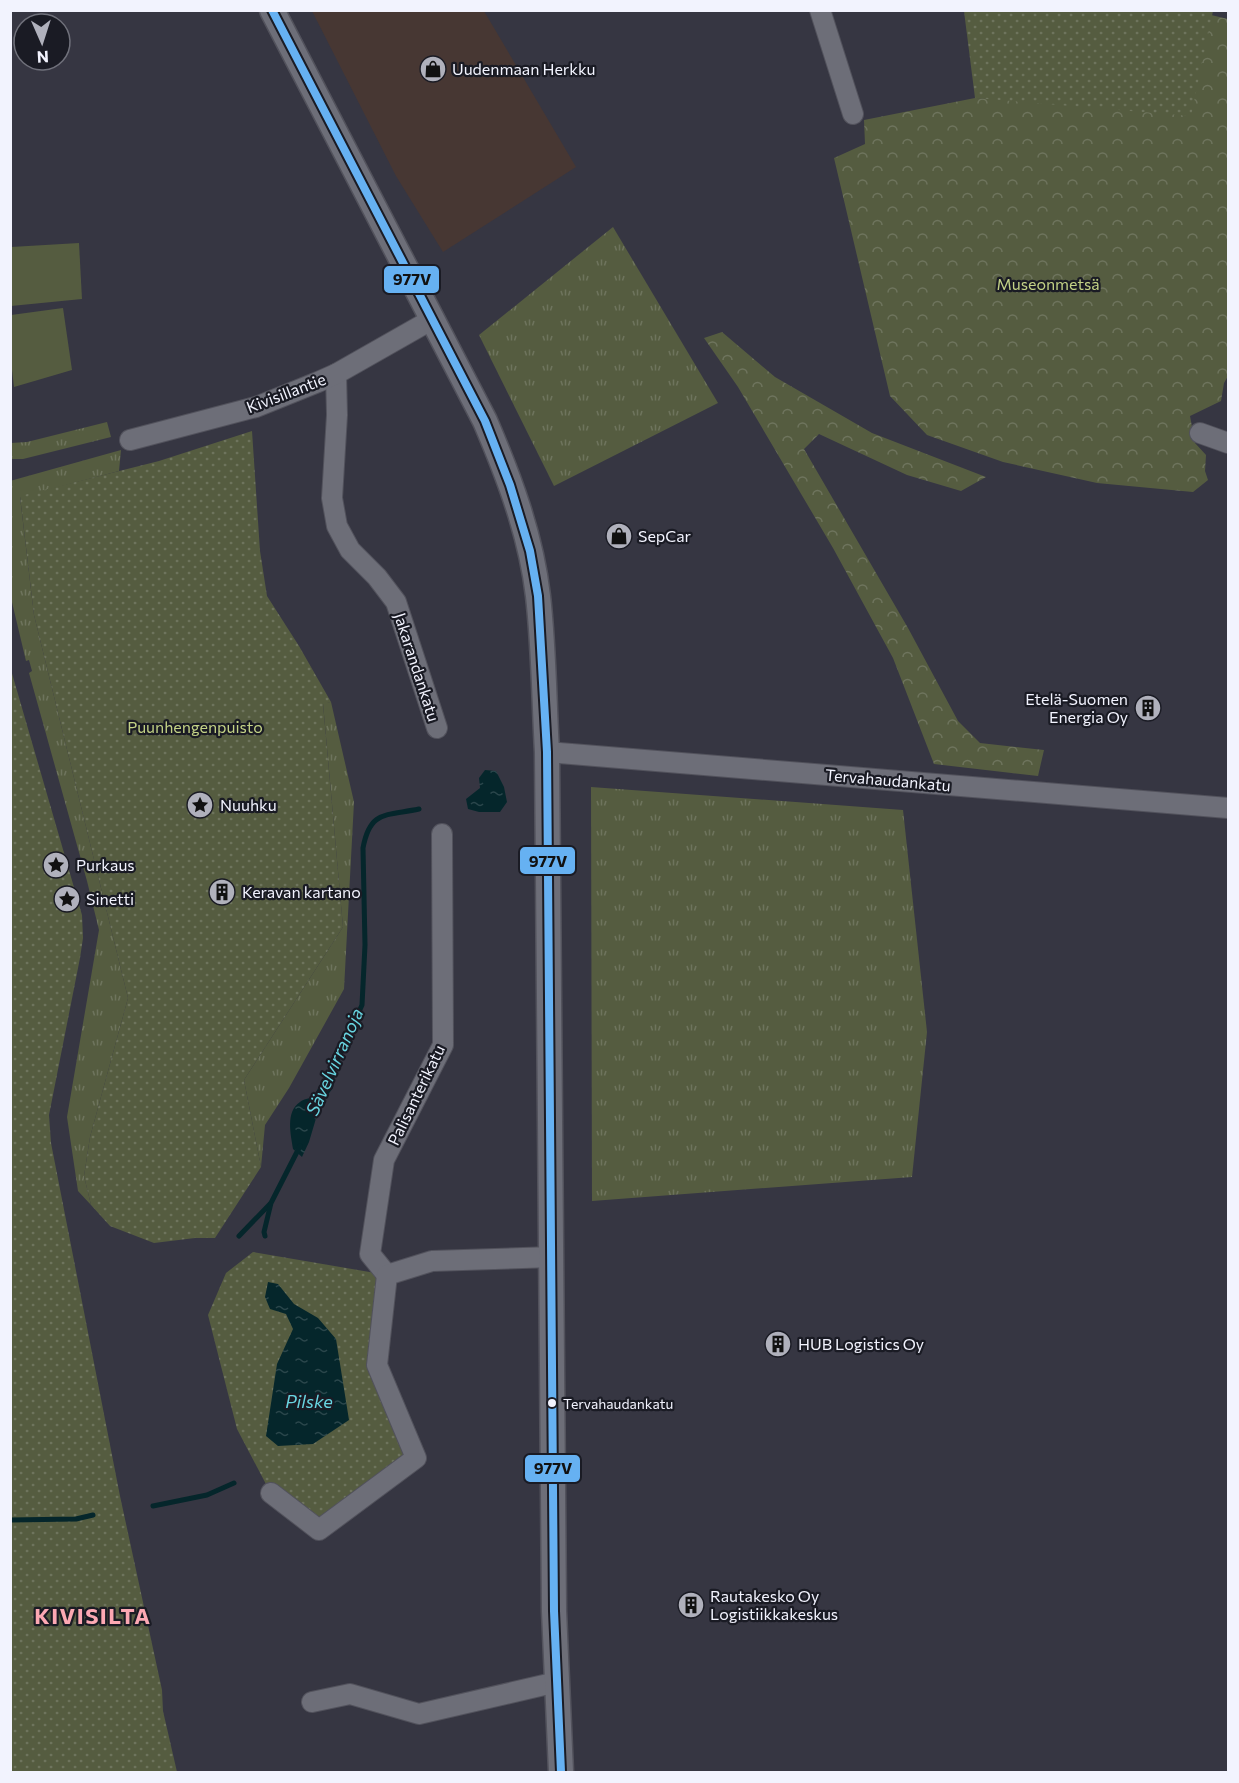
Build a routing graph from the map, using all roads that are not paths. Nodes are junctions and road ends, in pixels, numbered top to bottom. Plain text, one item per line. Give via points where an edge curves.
1 (272, 10) edge
2 (820, 10) edge
3 (853, 114) dead end
4 (432, 320) junction
5 (336, 374) junction
6 (1200, 433) dead end
7 (130, 440) dead end
8 (1228, 442) edge
9 (437, 728) dead end
10 (547, 752) junction
11 (1228, 808) edge
12 (442, 834) dead end
13 (553, 1257) junction
14 (387, 1275) junction
15 (271, 1493) dead end
16 (557, 1682) junction
17 (312, 1702) dead end
18 (561, 1773) edge

1 - 4 street
2 - 3 street
4 - 5 street, Kivisillantie
4 - 10 street via 485,421 519,508 538,594
5 - 7 street, Kivisillantie via 256,406
5 - 9 street, Jakarandankatu via 332,498 337,526 350,550 396,602
6 - 8 street
10 - 11 street, Tervahaudankatu
10 - 13 street
12 - 14 street, Palisanterikatu via 443,1045 384,1160 370,1254
13 - 14 street via 432,1261
13 - 16 street
14 - 15 street via 377,1365 416,1458 319,1530
16 - 17 street via 418,1714 350,1694
16 - 18 street

